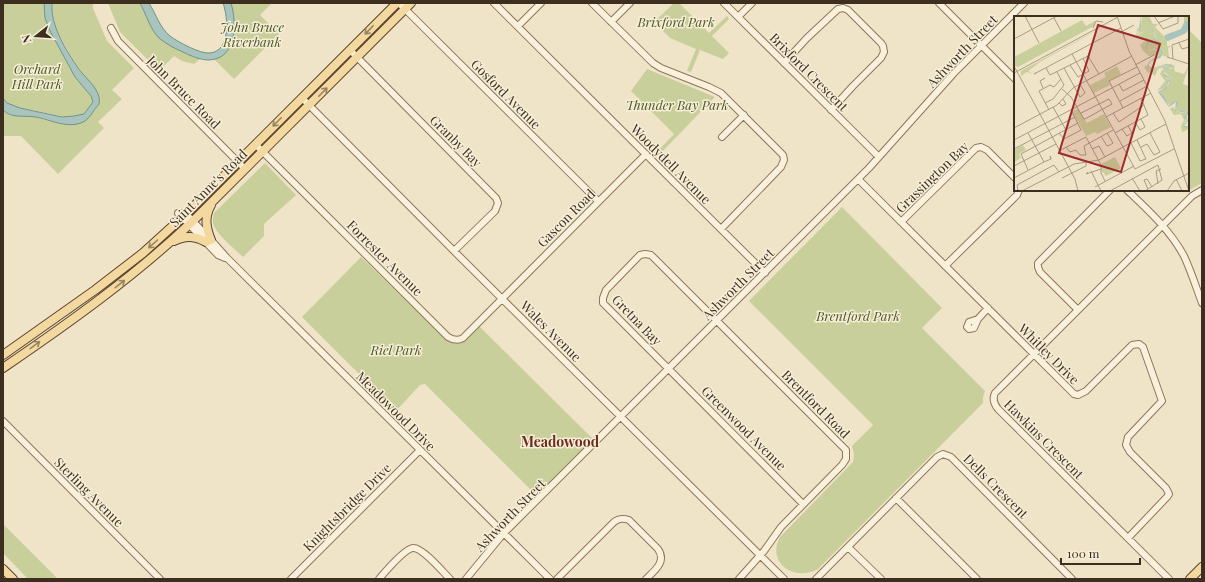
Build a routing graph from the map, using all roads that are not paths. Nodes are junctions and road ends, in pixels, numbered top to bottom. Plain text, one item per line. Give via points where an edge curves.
1 (398, 3) edge
2 (411, 3) edge
3 (494, 3) edge
4 (541, 3) edge
5 (592, 3) edge
6 (630, 3) edge
7 (724, 3) edge
8 (752, 3) edge
9 (939, 3) edge
10 (1024, 3) edge
11 (405, 9) junction
12 (738, 17) junction
13 (611, 22) junction
14 (518, 26) junction
15 (112, 28) dead end
16 (982, 46) junction
17 (348, 52) junction
18 (355, 59) junction
19 (784, 63) junction
20 (1014, 78) edge
21 (302, 98) junction
22 (309, 105) junction
23 (831, 110) junction
24 (744, 115) junction
25 (722, 137) dead end
26 (255, 144) junction
27 (262, 151) junction
28 (646, 154) junction
29 (879, 157) junction
30 (238, 161) junction
31 (245, 169) junction
32 (1014, 177) edge
33 (858, 179) junction
34 (1202, 190) edge
35 (1018, 191) edge
36 (1109, 191) edge
37 (1128, 191) edge
38 (216, 198) junction
39 (598, 201) junction
40 (184, 216) junction
41 (901, 222) junction
42 (191, 223) junction
43 (1162, 226) junction
44 (721, 229) junction
45 (209, 241) junction
46 (164, 248) junction
47 (454, 251) junction
48 (945, 266) junction
49 (765, 273) junction
50 (502, 297) junction
51 (82, 299) junction
52 (1202, 303) edge
53 (88, 307) junction
54 (988, 308) junction
55 (1078, 310) junction
56 (978, 319) dead end
57 (717, 321) junction
58 (3, 355) edge
59 (1034, 355) junction
60 (3, 368) edge
61 (670, 368) junction
62 (622, 417) junction
63 (3, 422) edge
64 (420, 450) junction
65 (896, 498) junction
66 (803, 504) junction
67 (504, 534) junction
68 (1128, 538) junction
69 (848, 546) junction
70 (760, 555) junction
71 (1202, 567) edge
72 (3, 569) edge
73 (13, 579) edge
74 (160, 579) edge
75 (291, 579) edge
76 (379, 579) edge
77 (450, 579) edge
78 (466, 579) edge
79 (550, 579) edge
80 (557, 579) edge
81 (646, 579) edge
82 (739, 579) edge
83 (784, 579) edge
84 (816, 579) edge
85 (881, 579) edge
86 (977, 579) edge
87 (1072, 579) edge
88 (1169, 579) edge
89 (1190, 579) edge

1 - 11 street, Gosford Avenue
1 -> 17 main road, Saint Anne's Road
2 - 11 main road, Saint Anne's Road
3 - 14 street, Woodydell Avenue
4 - 14 street
5 - 13 street
6 - 13 street
7 - 12 street, Brixford Crescent
8 - 12 street
9 - 16 street
10 - 16 street, Ashworth Street
11 - 18 main road, Saint Anne's Road
11 - 39 street, Gosford Avenue
12 - 19 street, Brixford Crescent
13 - 24 street via 661,68 718,91
14 - 28 street, Woodydell Avenue
15 - 30 street, John Bruce Road via 118,41
16 - 20 street
16 - 29 street, Ashworth Street via 954,73
17 - 18 main road
17 - 21 main road, Saint Anne's Road
22 -> 18 main road, Saint Anne's Road
18 - 47 street, Granby Bay via 496,198 498,203 495,210
19 - 23 street, Brixford Crescent
19 - 23 street via 838,9 848,10 881,43 884,52
21 - 22 street, Wales Avenue
21 -> 26 main road, Saint Anne's Road
22 - 27 main road, Saint Anne's Road
22 - 47 street, Wales Avenue
23 - 29 street, Brixford Crescent
24 - 25 street
24 - 44 street via 782,153 784,162
26 - 27 street, Forrester Avenue
26 - 30 main road, Saint Anne's Road
27 - 31 main road, Saint Anne's Road
27 - 50 street, Forrester Avenue via 451,339 463,338
28 - 39 street, Gascon Road
28 - 44 street, Woodydell Avenue
29 - 33 street, Ashworth Street
30 - 31 street, John Bruce Road
30 - 40 main road, Saint Anne's Road
31 - 38 main road, Saint Anne's Road
32 - 41 street, Grassington Bay via 987,150 976,148
33 - 41 street, Whitley Drive
33 - 49 street, Ashworth Street
34 - 43 street, Hawkins Crescent
35 - 48 street
36 - 55 street via 1038,263 1040,272
37 - 43 street
38 - 42 main road, Saint Anne's Road
38 - 45 main road via 206,215
39 - 50 street, Gascon Road
40 - 42 street, Meadowood Drive
40 -> 51 main road, Saint Anne's Road via 143,253
41 - 48 street, Whitley Drive
42 - 45 street, Meadowood Drive
42 - 46 main road, Saint Anne's Road
43 - 52 street via 1184,256
43 - 55 street, Hawkins Crescent
44 - 49 street, Woodydell Avenue
45 - 46 main road via 188,236
45 - 64 street, Meadowood Drive via 218,255 227,258
53 -> 46 main road, Saint Anne's Road
47 - 50 street, Wales Avenue
48 - 54 street, Whitley Drive
49 - 57 street, Ashworth Street
50 - 62 street, Wales Avenue
51 - 53 main road
51 - 58 main road, Saint Anne's Road
60 -> 53 main road, Saint Anne's Road
54 - 56 street
54 - 59 street, Whitley Drive
55 - 59 street, Hawkins Crescent
57 - 61 street, Ashworth Street
57 - 61 street, Gretna Bay via 651,255 640,256 606,290 602,298 603,303
57 - 66 street, Brentford Road via 846,450 846,459 842,465
59 - 68 street, Hawkins Crescent via 995,393 993,400 996,406
59 - 68 street, Whitley Drive via 1078,395 1086,391 1132,345 1140,344 1143,347 1162,401 1128,437 1126,445 1166,488 1168,494
61 - 62 street, Ashworth Street
61 - 66 street, Greenwood Avenue
62 - 67 street, Ashworth Street
62 - 70 street, Wales Avenue
63 - 74 street, Sterling Avenue
64 - 67 street, Meadowood Drive
64 - 75 street, Knightsbridge Drive
65 - 69 street, Dells Crescent
65 - 86 street
65 - 87 street, Dells Crescent via 937,457 949,455
66 - 70 street, Brentford Road via 776,532
67 - 78 street, Ashworth Street
67 - 79 street, Meadowood Drive
68 - 88 street, Hawkins Crescent
69 - 84 street, Dells Crescent
69 - 85 street
70 - 82 street, Brentford Road
70 - 83 street, Wales Avenue
71 - 89 main road
72 - 73 main road
76 - 77 street via 406,552 415,548 421,550
80 - 81 street via 614,522 624,519 629,520 661,555 660,564

